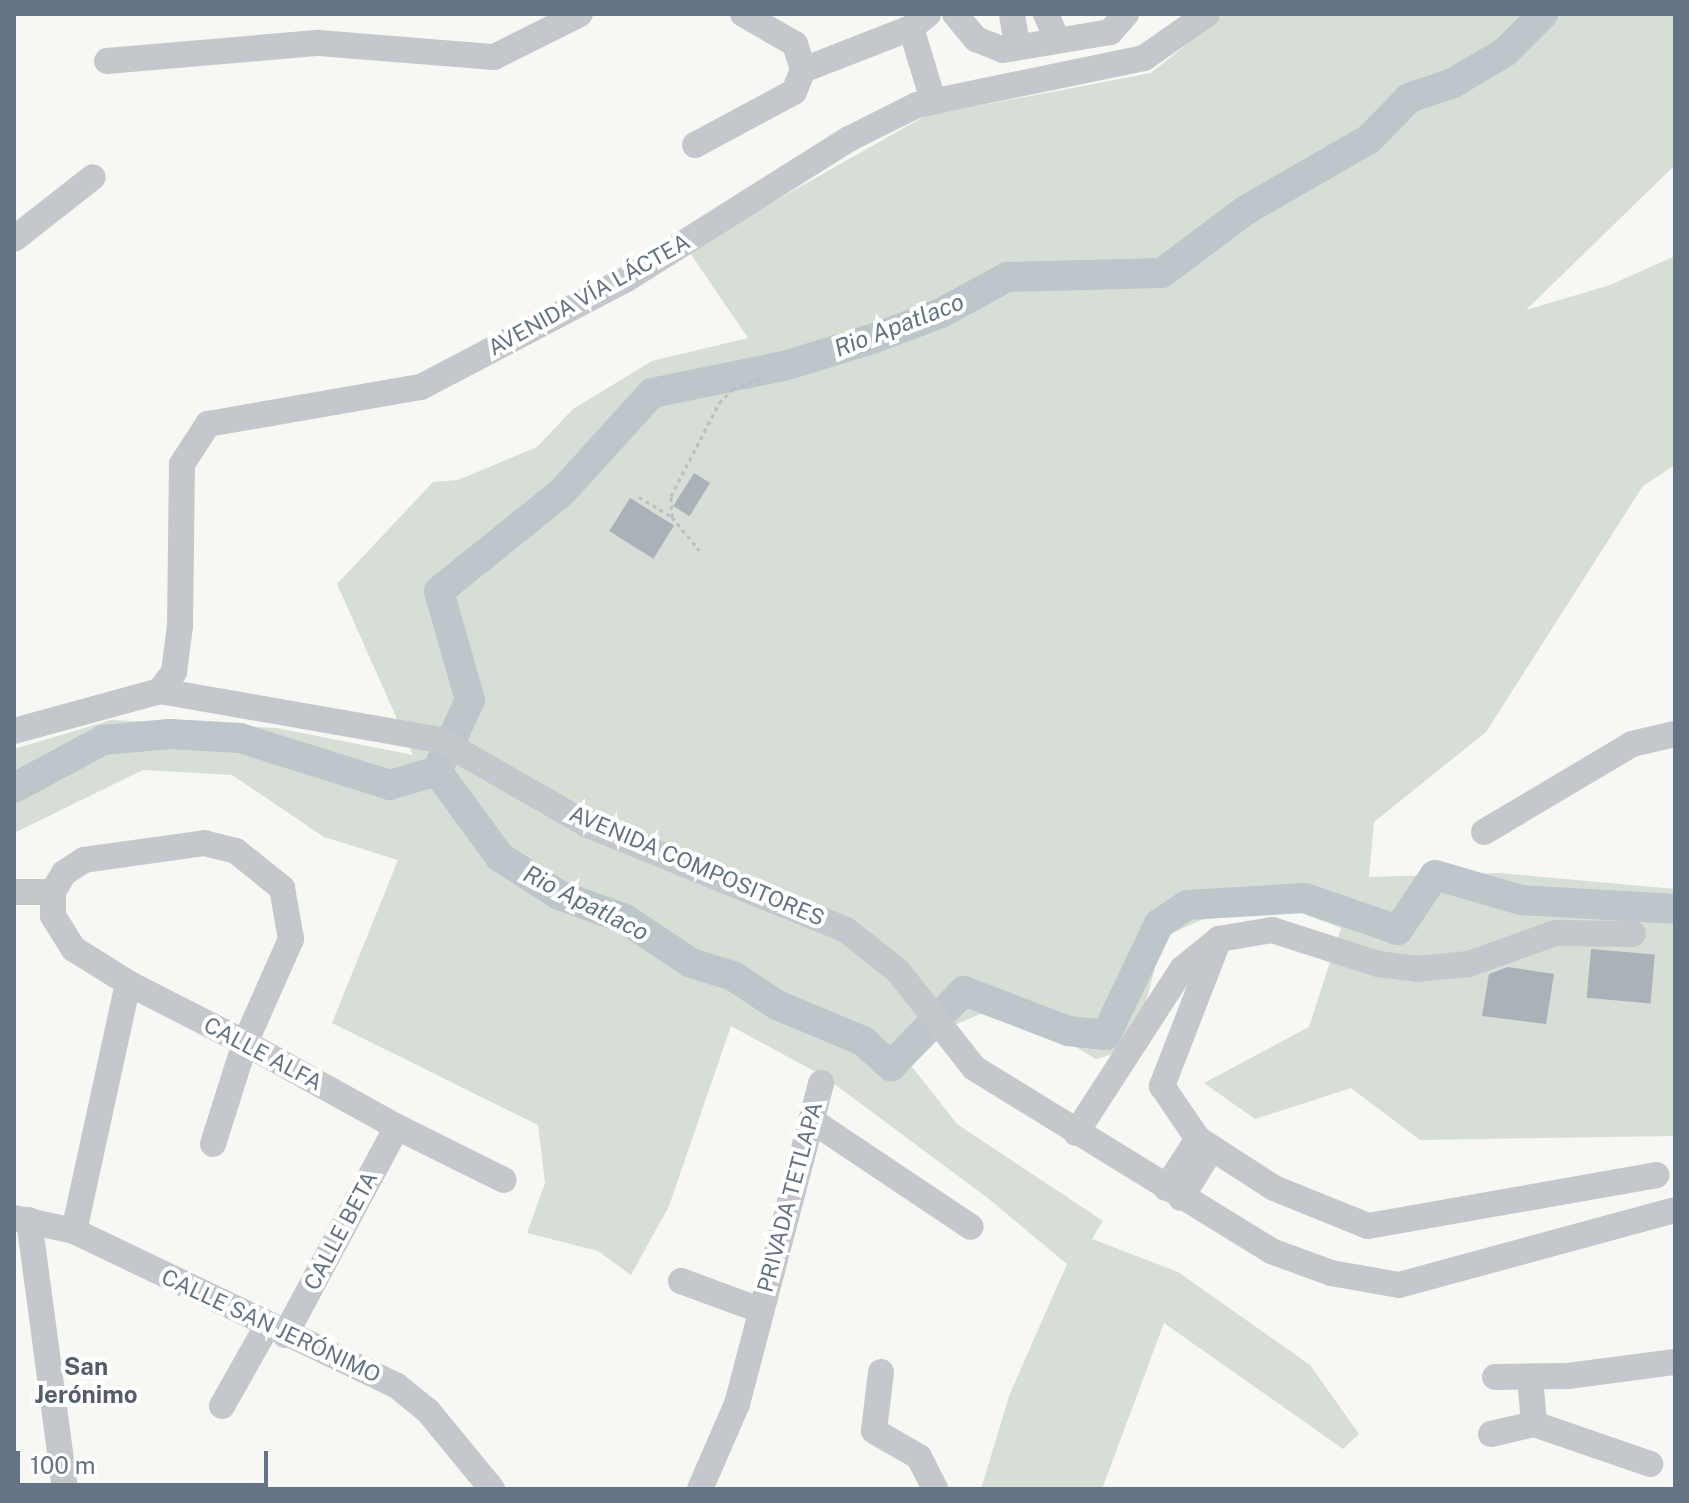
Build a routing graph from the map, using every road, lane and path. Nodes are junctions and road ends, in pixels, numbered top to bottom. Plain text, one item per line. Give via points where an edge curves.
1 (580, 14) edge
2 (743, 14) edge
3 (955, 14) edge
4 (1012, 14) edge
5 (1046, 14) edge
6 (1126, 14) edge
7 (1207, 14) edge
8 (919, 21) edge
9 (1097, 22) edge
10 (1057, 40) junction
11 (1017, 44) junction
12 (107, 61) dead end
13 (803, 70) junction
14 (933, 100) junction
15 (695, 145) dead end
16 (93, 177) dead end
17 (14, 239) edge
18 (764, 377) dead end
19 (639, 497) dead end
20 (672, 517) junction
21 (699, 550) dead end
22 (160, 691) junction
23 (14, 731) edge
24 (1675, 734) edge
25 (1484, 832) dead end
26 (14, 892) edge
27 (53, 892) junction
28 (1633, 934) dead end
29 (1219, 939) junction
30 (128, 983) junction
31 (245, 1043) junction
32 (821, 1083) dead end
33 (811, 1120) junction
34 (397, 1127) junction
35 (1076, 1133) junction
36 (1205, 1143) junction
37 (213, 1144) dead end
38 (1657, 1175) dead end
39 (504, 1180) dead end
40 (1174, 1193) junction
41 (1675, 1210) edge
42 (21, 1219) edge
43 (971, 1227) dead end
44 (74, 1231) junction
45 (681, 1281) dead end
46 (760, 1310) junction
47 (276, 1331) junction
48 (1675, 1362) edge
49 (881, 1372) dead end
50 (1495, 1377) dead end
51 (1530, 1377) junction
52 (222, 1406) dead end
53 (1534, 1424) junction
54 (1491, 1434) dead end
55 (1650, 1464) dead end
56 (65, 1489) edge
57 (492, 1489) edge
58 (700, 1489) edge
59 (935, 1489) edge

1 - 12 street via 494,57 319,43
2 - 13 street via 795,44
3 - 11 street via 988,48
4 - 11 street
5 - 10 street
6 - 9 street via 1110,32
7 - 14 street, AVENIDA VÍA LÁCTEA via 1144,58
8 - 13 street
8 - 14 street
9 - 10 street
10 - 11 street
13 - 15 street via 794,92
14 - 22 street, AVENIDA VÍA LÁCTEA via 849,139 625,280 421,387 208,424 182,464 180,626 174,672
16 - 17 street
18 - 20 path via 733,389 719,403 671,496
19 - 20 path
20 - 21 path
22 - 23 street, AVENIDA COMPOSITORES
22 - 35 street, AVENIDA COMPOSITORES via 450,745 588,825 846,930 883,954 974,1068
24 - 25 street via 1632,744
26 - 27 street
27 - 30 street, CALLE ALFA via 60,933
27 - 31 street via 64,873 84,860 205,843 236,851 282,888 290,909 291,939
28 - 29 street via 1555,933 1469,964 1416,969 1378,964 1272,930
29 - 35 street via 1182,969
29 - 36 street via 1162,1086
30 - 31 street, CALLE ALFA
30 - 44 street
31 - 34 street, CALLE ALFA
31 - 37 street
32 - 33 street, PRIVADA TETLAPA
33 - 43 street
33 - 46 street, PRIVADA TETLAPA
34 - 39 street, CALLE ALFA
34 - 47 street, CALLE BETA
35 - 40 street, AVENIDA COMPOSITORES
36 - 38 street via 1274,1188 1368,1226
36 - 40 street
40 - 41 street, AVENIDA COMPOSITORES via 1271,1251 1379,1286 1419,1281
42 - 44 street, CALLE SAN JERÓNIMO
42 - 56 street
44 - 47 street, CALLE SAN JERÓNIMO
45 - 46 street, PRIVADA TETLAPA
46 - 58 street, PRIVADA TETLAPA via 737,1404
47 - 52 street, CALLE BETA
47 - 57 street, CALLE SAN JERÓNIMO via 397,1386 428,1411
48 - 51 street
49 - 59 street via 874,1431 919,1457
50 - 51 street
51 - 53 street
53 - 54 street
53 - 55 street

